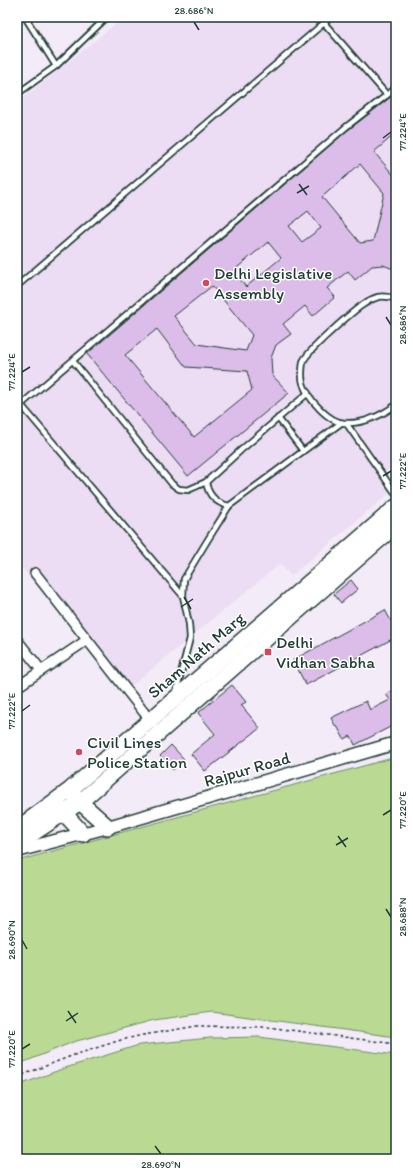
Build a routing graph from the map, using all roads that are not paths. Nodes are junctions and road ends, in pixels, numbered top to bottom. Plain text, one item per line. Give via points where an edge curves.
1 (25, 17) edge
2 (107, 17) edge
3 (331, 17) edge
4 (324, 23) junction
5 (56, 66) junction
6 (396, 88) edge
7 (17, 94) edge
8 (387, 95) junction
9 (17, 286) edge
10 (396, 299) edge
11 (73, 361) junction
12 (308, 393) junction
13 (17, 400) edge
14 (396, 405) edge
15 (19, 406) edge
16 (278, 418) junction
17 (344, 423) junction
18 (303, 451) junction
19 (206, 482) junction
20 (396, 494) edge
21 (229, 506) junction
22 (396, 507) edge
23 (396, 526) edge
24 (35, 573) dead end
25 (349, 573) dead end
26 (335, 579) junction
27 (183, 596) junction
28 (17, 640) edge
29 (87, 640) junction
30 (41, 670) junction
31 (17, 687) edge
32 (175, 698) junction
33 (184, 711) junction
34 (150, 720) junction
35 (396, 743) edge
36 (75, 796) junction
37 (59, 807) junction
38 (108, 827) junction
39 (17, 829) edge
40 (83, 834) junction
41 (17, 844) edge
42 (17, 851) edge

1 - 5 lane
2 - 5 lane
3 - 4 lane
4 - 8 lane
4 - 9 lane
5 - 7 lane
6 - 8 lane
8 - 11 lane via 346,127
10 - 12 lane via 378,297 364,304 310,351 303,360 302,372 303,384
11 - 15 lane
11 - 19 lane via 172,484 179,489 188,490
12 - 16 lane
12 - 17 lane via 326,416
13 - 15 lane
14 - 17 lane via 369,419
15 - 27 lane
16 - 18 lane
16 - 19 lane
17 - 18 lane
17 - 20 lane
18 - 21 lane
19 - 21 lane via 207,490 213,498
21 - 27 lane via 184,579
22 - 32 main road, Sham Nath Marg
23 - 26 main road, Sham Nath Marg
24 - 29 street
25 - 26 lane
26 - 33 main road, Sham Nath Marg
27 - 32 lane via 190,638
28 - 30 street
29 - 30 street
29 - 34 street
30 - 31 street
32 - 33 lane
32 - 34 main road, Sham Nath Marg
33 - 36 main road, Sham Nath Marg
34 - 36 main road, Sham Nath Marg
35 - 38 street, Rajpur Road
36 - 37 main road, Sham Nath Marg
36 - 38 main road
37 - 39 main road, Sham Nath Marg
37 - 40 main road
37 - 41 main road, Sham Nath Marg
38 - 40 street, Rajpur Road
40 - 42 street, Rajpur Road

